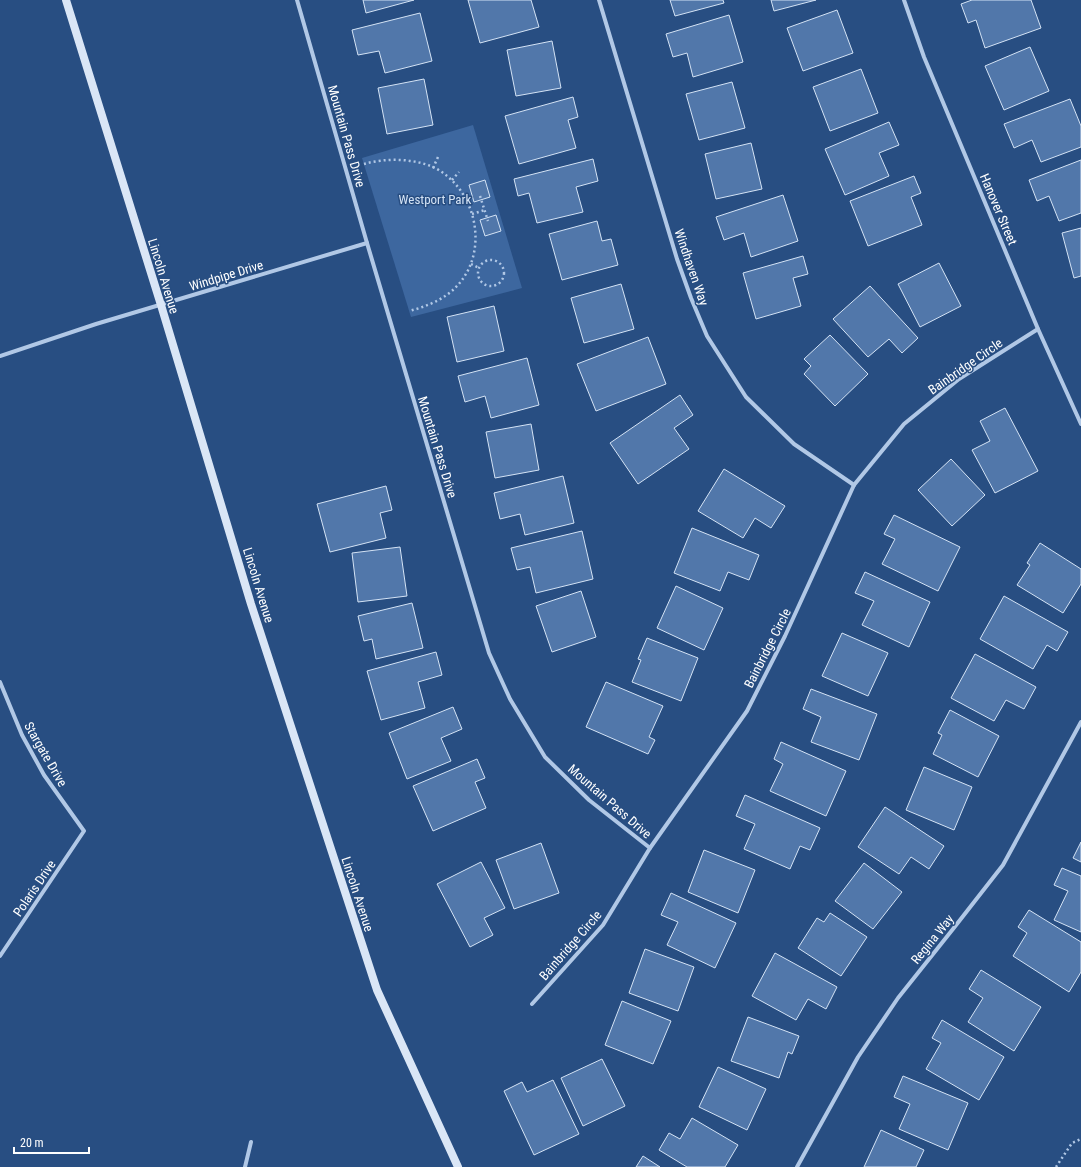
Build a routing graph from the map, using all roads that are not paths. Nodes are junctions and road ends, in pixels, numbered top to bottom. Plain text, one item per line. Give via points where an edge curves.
1 (66, 0) edge
2 (297, 0) edge
3 (600, 0) edge
4 (904, 0) edge
5 (367, 242) junction
6 (161, 305) junction
7 (1038, 329) junction
8 (0, 356) edge
9 (1081, 424) edge
10 (854, 485) junction
11 (0, 682) edge
12 (1081, 722) edge
13 (84, 831) joint
14 (650, 848) junction
15 (0, 956) edge
16 (532, 1004) dead end
17 (251, 1142) dead end
18 (245, 1167) edge
19 (458, 1167) edge
20 (797, 1167) edge

1 - 6 main road, Lincoln Avenue
2 - 5 street, Mountain Pass Drive
3 - 10 street, Windhaven Way via 677,260 707,336 746,397 794,444
4 - 7 street, Hanover Street via 924,57
5 - 6 street, Windpipe Drive
5 - 14 street, Mountain Pass Drive via 489,653 507,692 545,757 589,800
6 - 8 street, Windpipe Drive
6 - 19 main road, Lincoln Avenue via 251,604 377,990
7 - 9 street, Hanover Street
7 - 10 street, Bainbridge Circle via 959,379 904,424
10 - 14 street, Bainbridge Circle via 785,636 747,711
11 - 13 street, Stargate Drive via 22,735 44,775
12 - 20 street, Regina Way via 1003,865 898,998 858,1057
13 - 15 street, Polaris Drive
14 - 16 street, Bainbridge Circle via 603,924
17 - 18 street

